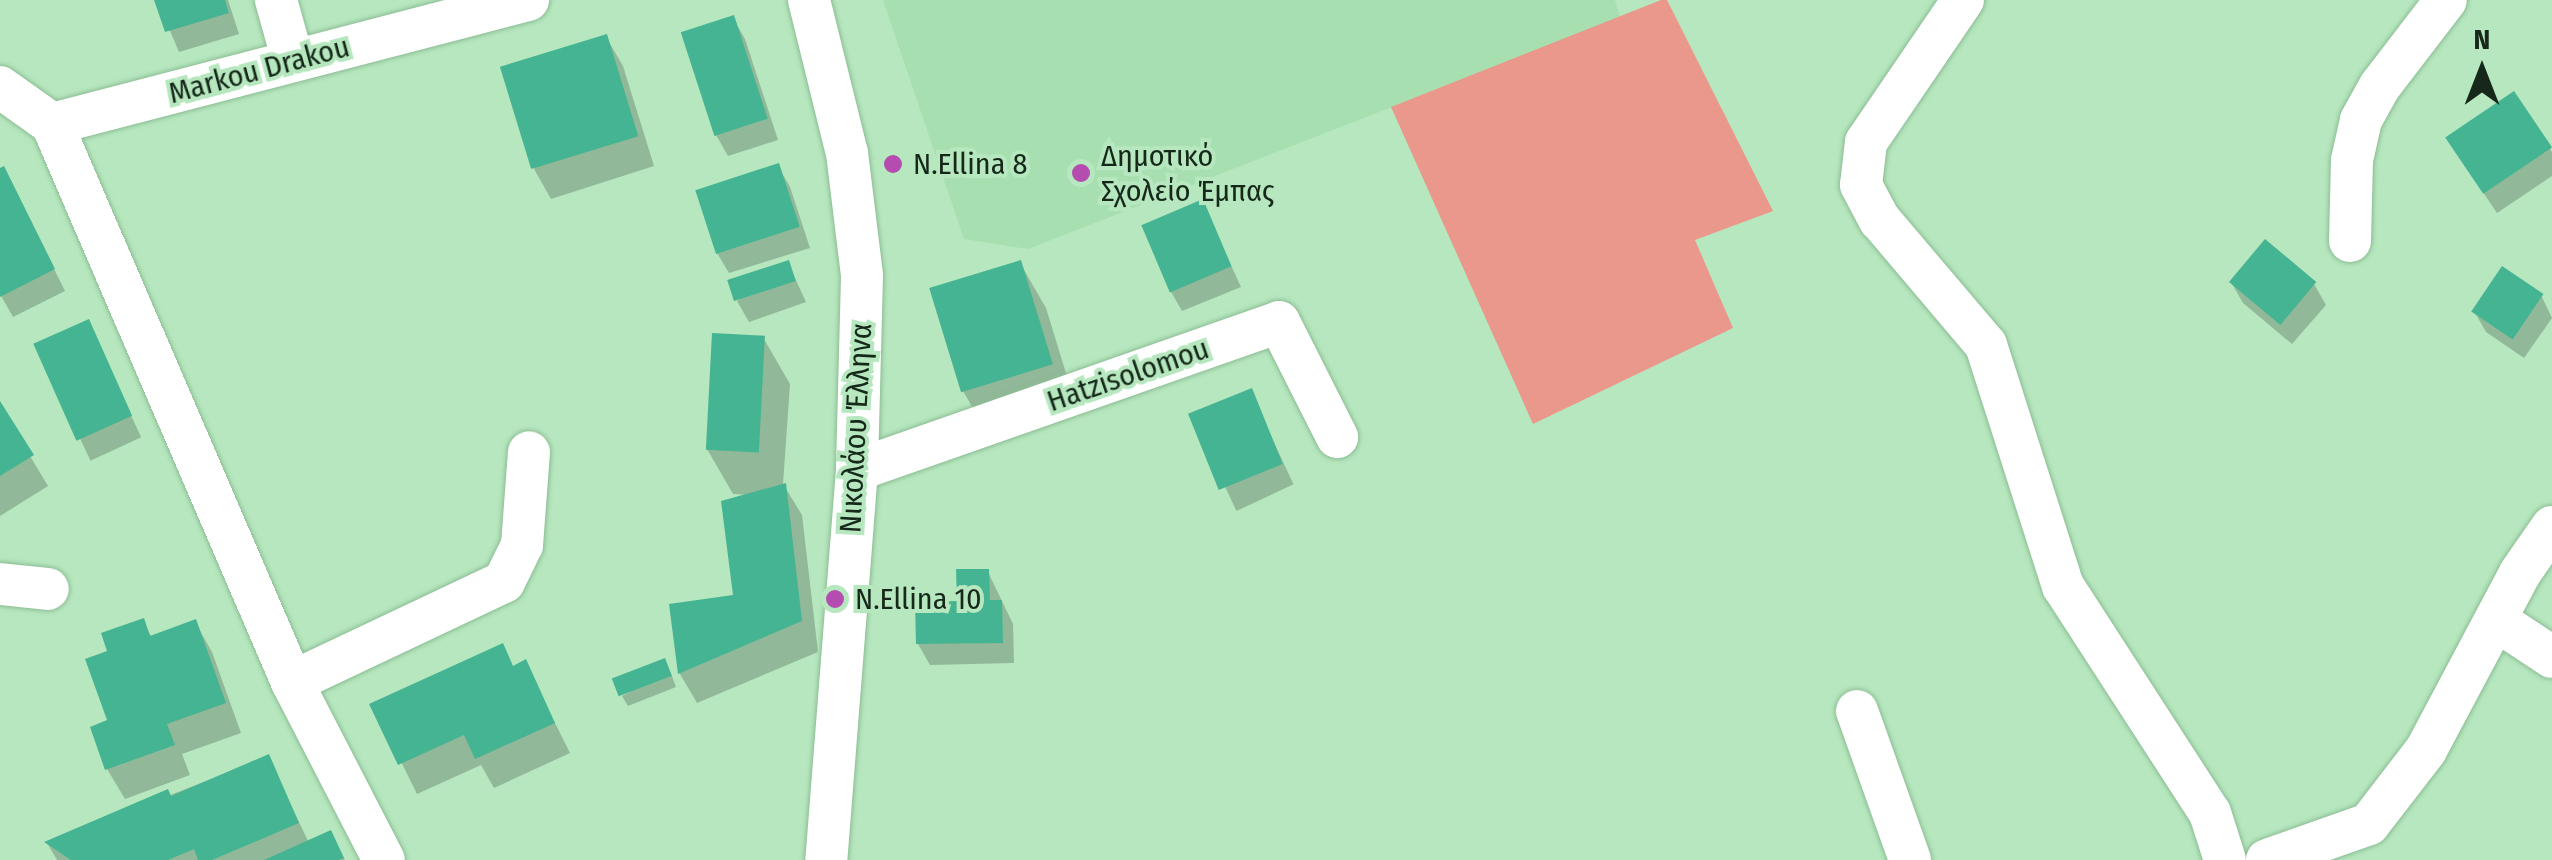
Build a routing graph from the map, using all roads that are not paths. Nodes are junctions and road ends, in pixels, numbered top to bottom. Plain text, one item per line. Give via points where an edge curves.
1 (276, 0) edge
2 (528, 0) edge
3 (809, 0) edge
4 (1964, 0) edge
5 (2446, 0) edge
6 (293, 61) junction
7 (0, 87) edge
8 (52, 124) junction
9 (2350, 241) dead end
10 (1336, 437) dead end
11 (529, 452) dead end
12 (857, 470) junction
13 (2552, 528) edge
14 (0, 584) edge
15 (48, 589) dead end
16 (2496, 620) junction
17 (2552, 658) edge
18 (292, 682) junction
19 (1856, 711) dead end
20 (384, 860) edge
21 (826, 860) edge
22 (1910, 860) edge
23 (2225, 860) edge
24 (2267, 860) edge

1 - 6 street
2 - 6 street, Markou Drakou
3 - 12 street, Νικολάου Έλληνα via 858,214
4 - 23 street via 1866,142 1861,185 1880,220 1986,345 2062,586 2210,814
5 - 9 street via 2361,120 2352,160
6 - 8 street, Markou Drakou
7 - 8 street
8 - 18 street
10 - 12 street, Hatzisolomou via 1279,322
11 - 18 street via 522,545 504,582
12 - 21 street, Νικολάου Έλληνα
13 - 16 street
14 - 15 street
16 - 17 street
16 - 24 street via 2426,750 2369,824
18 - 20 street
19 - 22 street

